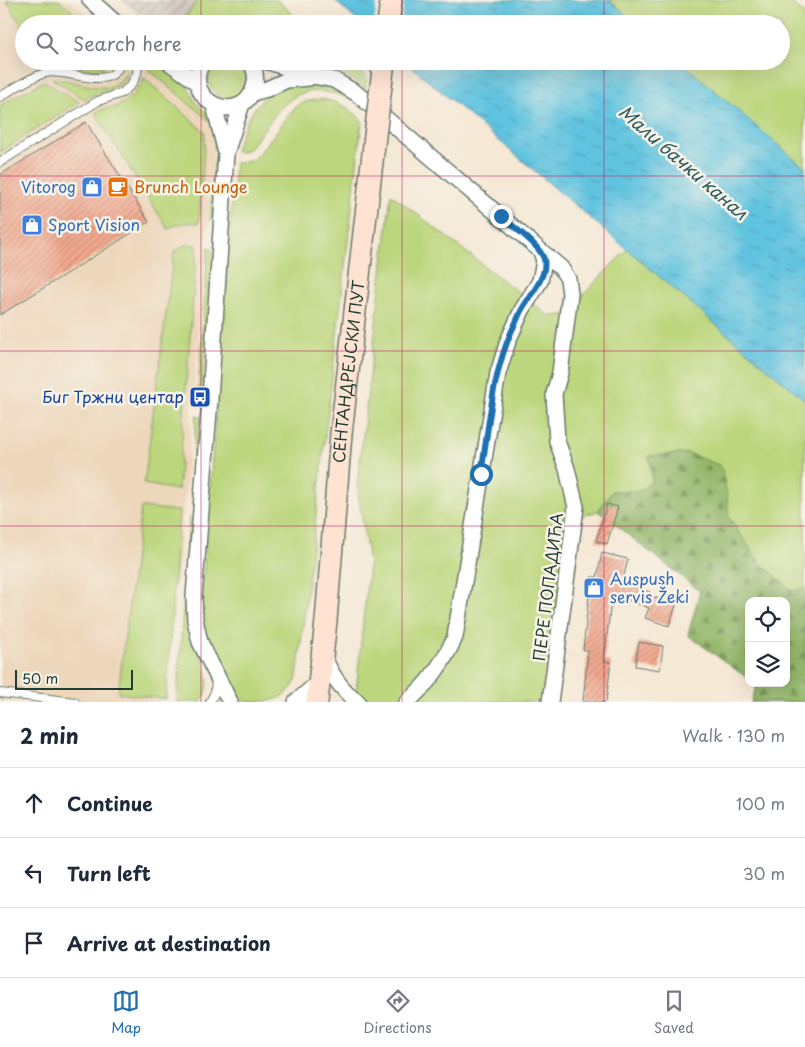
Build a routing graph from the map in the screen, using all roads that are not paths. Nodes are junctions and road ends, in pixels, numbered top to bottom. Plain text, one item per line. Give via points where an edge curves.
1 (90, 0) edge
2 (391, 0) edge
3 (108, 15) edge
4 (389, 15) edge
5 (116, 70) edge
6 (137, 70) edge
7 (180, 70) edge
8 (199, 70) edge
9 (254, 70) edge
10 (295, 70) edge
11 (383, 70) edge
12 (318, 77) junction
13 (197, 82) junction
14 (0, 97) edge
15 (247, 98) junction
16 (214, 105) junction
17 (226, 153) junction
18 (0, 162) edge
19 (541, 252) junction
20 (322, 652) junction
21 (217, 677) junction
22 (318, 692) edge
23 (0, 693) edge
24 (230, 699) edge
25 (407, 701) edge
26 (75, 702) edge
27 (210, 702) edge
28 (296, 702) edge
29 (358, 702) edge
30 (550, 702) edge

1 - 3 street
2 - 4 main road
5 - 14 lane via 107,78 96,79 45,73
6 - 18 lane via 131,85 122,94 98,101
7 - 13 street
8 - 13 street
9 - 15 street via 256,78
10 - 12 street, ПЕРЕ ПОПАДИЋА
11 - 20 main road, СЕНТАНДРЕЈСКИ ПУТ, bridge via 341,434
12 - 15 street via 287,80
12 - 19 street, ПЕРЕ ПОПАДИЋА via 334,80 356,93
13 - 16 street via 203,96
15 - 16 street via 228,108
15 - 17 street
16 - 17 street
17 - 21 street via 194,596 200,642
19 - 25 street via 544,270 508,341 498,373 455,637 430,679
19 - 30 street, ПЕРЕ ПОПАДИЋА via 561,268 568,279 570,294 560,373 554,394 557,441 576,507
20 - 22 main road, СЕНТАНДРЕЈСКИ ПУТ
20 - 29 street via 335,679
21 - 24 street
21 - 27 lane via 216,692
22 - 28 street, СЕНТАНДРЕЈСКИ ПУТ
23 - 26 lane

